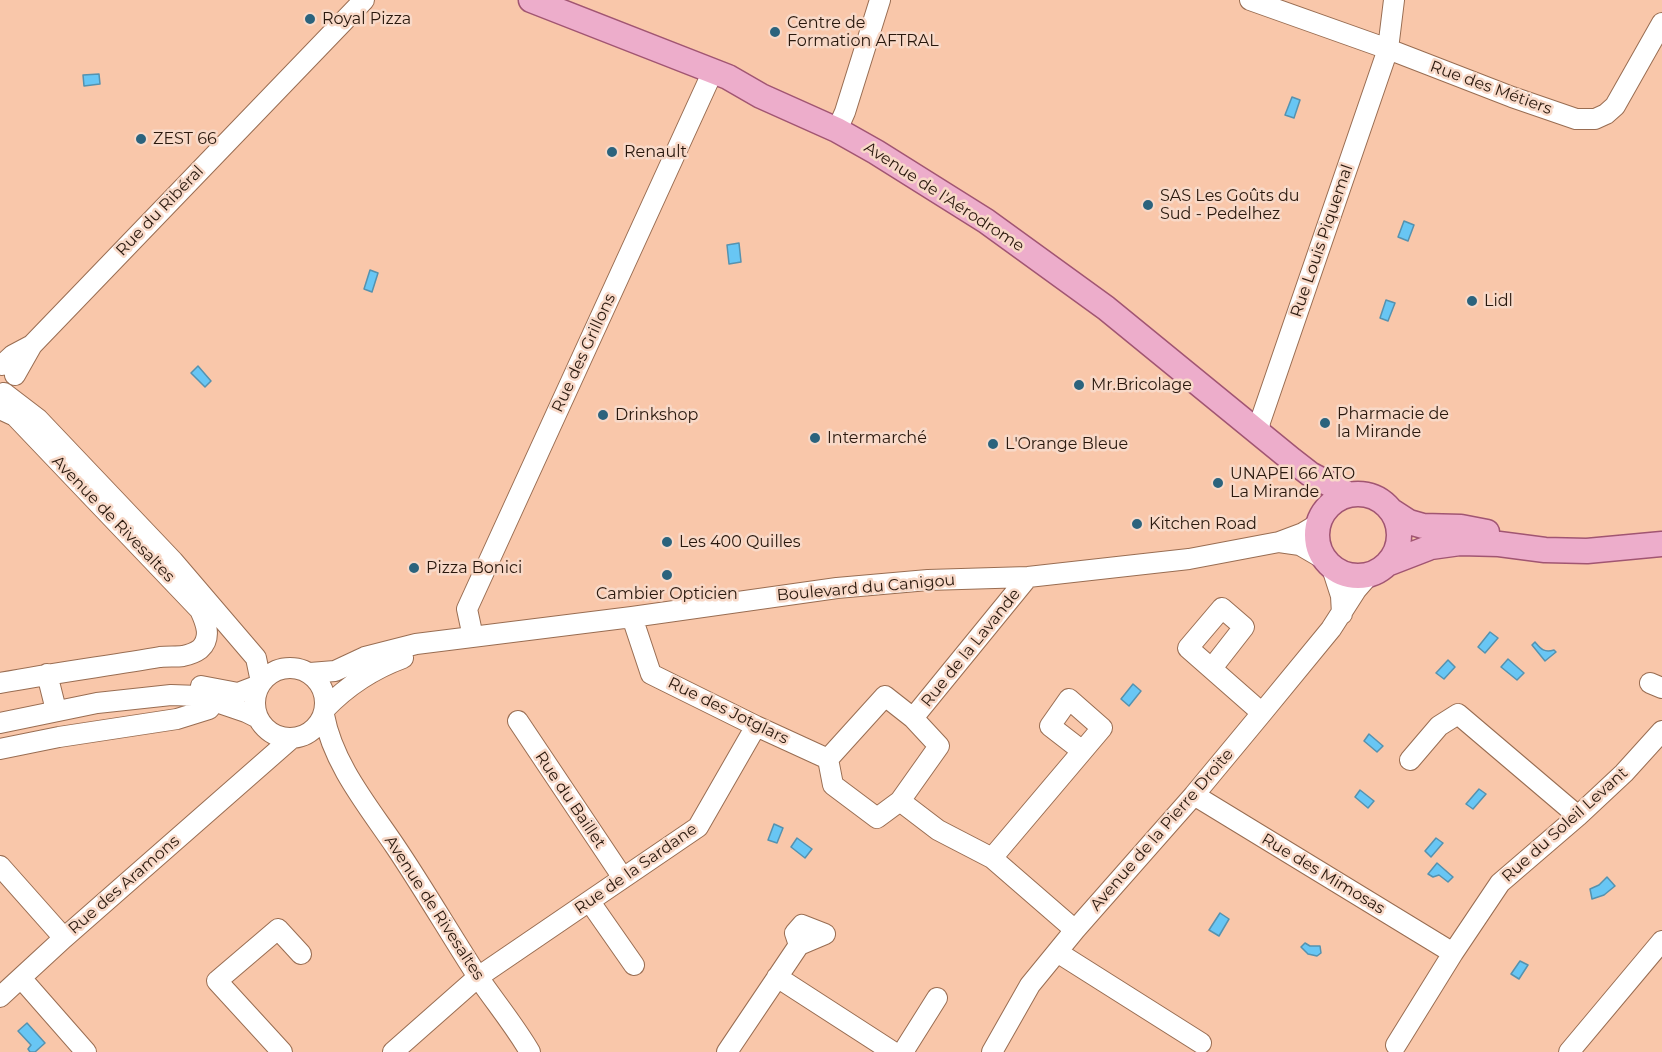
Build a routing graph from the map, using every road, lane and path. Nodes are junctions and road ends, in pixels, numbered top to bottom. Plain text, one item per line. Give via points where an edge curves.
1 (364, 0) edge
2 (531, 0) edge
3 (880, 0) edge
4 (1250, 0) edge
5 (1394, 0) edge
6 (1662, 23) edge
7 (1388, 49) junction
8 (712, 71) junction
9 (837, 130) junction
10 (5, 383) edge
11 (1259, 434) junction
12 (1310, 474) junction
13 (1348, 494) junction
14 (1392, 511) junction
15 (1320, 518) junction
16 (1662, 527) edge
17 (1279, 542) junction
18 (1662, 544) edge
19 (173, 561) junction
20 (1328, 563) junction
21 (1379, 569) junction
22 (1028, 577) junction
23 (1342, 614) junction
24 (632, 617) junction
25 (473, 637) junction
26 (454, 640) junction
27 (281, 668) junction
28 (1212, 668) dead end
29 (310, 673) junction
30 (47, 674) junction
31 (0, 683) edge
32 (260, 683) junction
33 (215, 701) junction
34 (54, 702) junction
35 (0, 712) edge
36 (325, 712) junction
37 (1262, 713) junction
38 (913, 718) junction
39 (518, 721) dead end
40 (260, 722) junction
41 (0, 723) edge
42 (756, 726) junction
43 (1662, 731) edge
44 (298, 737) junction
45 (0, 749) edge
46 (1081, 750) dead end
47 (828, 759) junction
48 (1410, 760) dead end
49 (341, 762) junction
50 (249, 775) junction
51 (1194, 795) junction
52 (900, 801) junction
53 (1578, 816) junction
54 (992, 858) junction
55 (0, 866) edge
56 (623, 878) junction
57 (590, 902) junction
58 (1075, 930) junction
59 (64, 938) junction
60 (1662, 941) edge
61 (799, 945) dead end
62 (1057, 952) junction
63 (1453, 953) junction
64 (301, 954) dead end
65 (634, 965) dead end
66 (478, 977) junction
67 (777, 977) junction
68 (21, 978) junction
69 (0, 997) edge
70 (937, 998) dead end
71 (1201, 1042) dead end
72 (1396, 1045) dead end
73 (1576, 1050) edge
74 (86, 1052) edge
75 (282, 1052) edge
76 (393, 1052) edge
77 (530, 1052) edge
78 (728, 1052) edge
79 (893, 1052) edge
80 (903, 1052) edge
81 (992, 1052) edge

1 - 10 street, Rue du Ribéral via 32,345
2 - 8 main road, Avenue de l'Aérodrome
3 - 9 street
4 - 7 street
5 - 7 street, Rue Louis Piquemal
6 - 7 street, Rue des Métiers via 1615,106 1595,119 1576,119 1512,98
7 - 11 street, Rue Louis Piquemal
8 - 9 main road, Avenue de l'Aérodrome
8 - 25 street, Rue des Grillons via 467,609
9 - 11 main road, Avenue de l'Aérodrome via 986,221 1106,308
10 - 19 street, Avenue de Rivesaltes
10 - 30 street, Avenue de Rivesaltes via 15,416 200,610 207,625 199,650 185,656
11 - 12 main road, Avenue de l'Aérodrome
12 - 13 main road, Avenue de l'Aérodrome
12 - 15 main road via 1318,490
13 - 14 main road via 1371,496
13 - 15 main road via 1329,504
14 - 16 main road via 1423,526 1461,527 1511,536 1558,538
14 - 21 main road via 1399,538 1395,552
15 - 17 street, Boulevard du Canigou via 1303,534
15 - 20 main road via 1318,548
17 - 20 street, Boulevard du Canigou via 1300,545
17 - 22 street, Boulevard du Canigou via 1189,559
18 - 21 main road via 1587,551 1460,543 1431,547
19 - 27 street, Avenue de Rivesaltes
19 - 32 street, Avenue de Rivesaltes via 256,658
20 - 21 main road via 1344,574 1357,576
20 - 23 street via 1341,596
21 - 23 street, Avenue de la Pierre Droite via 1356,590
22 - 24 street, Boulevard du Canigou via 837,588
22 - 38 street, Rue de la Lavande
23 - 37 street, Avenue de la Pierre Droite
24 - 25 street, Boulevard du Canigou
24 - 42 street, Rue des Jotglars via 651,674
25 - 26 street, Boulevard du Canigou
26 - 29 street, Boulevard du Canigou via 416,644 365,657 335,671
26 - 36 street, Boulevard du Canigou via 382,666 342,692
27 - 29 street
27 - 32 street
28 - 37 street
29 - 36 street via 323,689
30 - 31 street
30 - 34 street
32 - 34 street via 238,693 171,684
32 - 40 street via 255,696
33 - 40 street via 246,712
33 - 41 street via 171,694 97,703
33 - 45 street via 209,709 177,719
34 - 35 street
36 - 44 street via 312,731
36 - 49 street, Avenue de Rivesaltes via 326,727
37 - 51 street, Avenue de la Pierre Droite
38 - 47 street via 885,696
38 - 52 street via 939,746
39 - 56 street, Rue du Baillet
40 - 44 street via 281,737
40 - 50 street, Rue des Aramons via 261,755
42 - 47 street, Rue des Jotglars
42 - 56 street, Rue de la Sardane via 698,827
43 - 53 street, Rue du Soleil Levant
44 - 49 street, Avenue de Rivesaltes via 320,744
44 - 50 street, Rue des Aramons
46 - 54 street
47 - 52 street via 833,785 877,818
48 - 53 street via 1439,726 1458,714
49 - 66 street, Avenue de Rivesaltes
50 - 59 street, Rue des Aramons
51 - 58 street, Avenue de la Pierre Droite
51 - 63 street, Rue des Mimosas
52 - 54 street via 938,830
53 - 63 street, Rue du Soleil Levant via 1500,883
54 - 58 street
55 - 59 street
56 - 57 street, Rue de la Sardane
57 - 65 street
57 - 66 street, Rue de la Sardane
58 - 62 street, Avenue de la Pierre Droite
59 - 68 street, Rue des Aramons
60 - 73 street
61 - 67 street
62 - 71 street
62 - 81 street, Avenue de la Pierre Droite via 1030,985
63 - 72 street, Rue du Soleil Levant
64 - 75 street via 278,929 217,981
66 - 76 street, Rue de la Sardane
66 - 77 street, Avenue de Rivesaltes
67 - 78 street
67 - 79 street
68 - 69 street, Rue des Aramons
68 - 74 street
70 - 80 street

